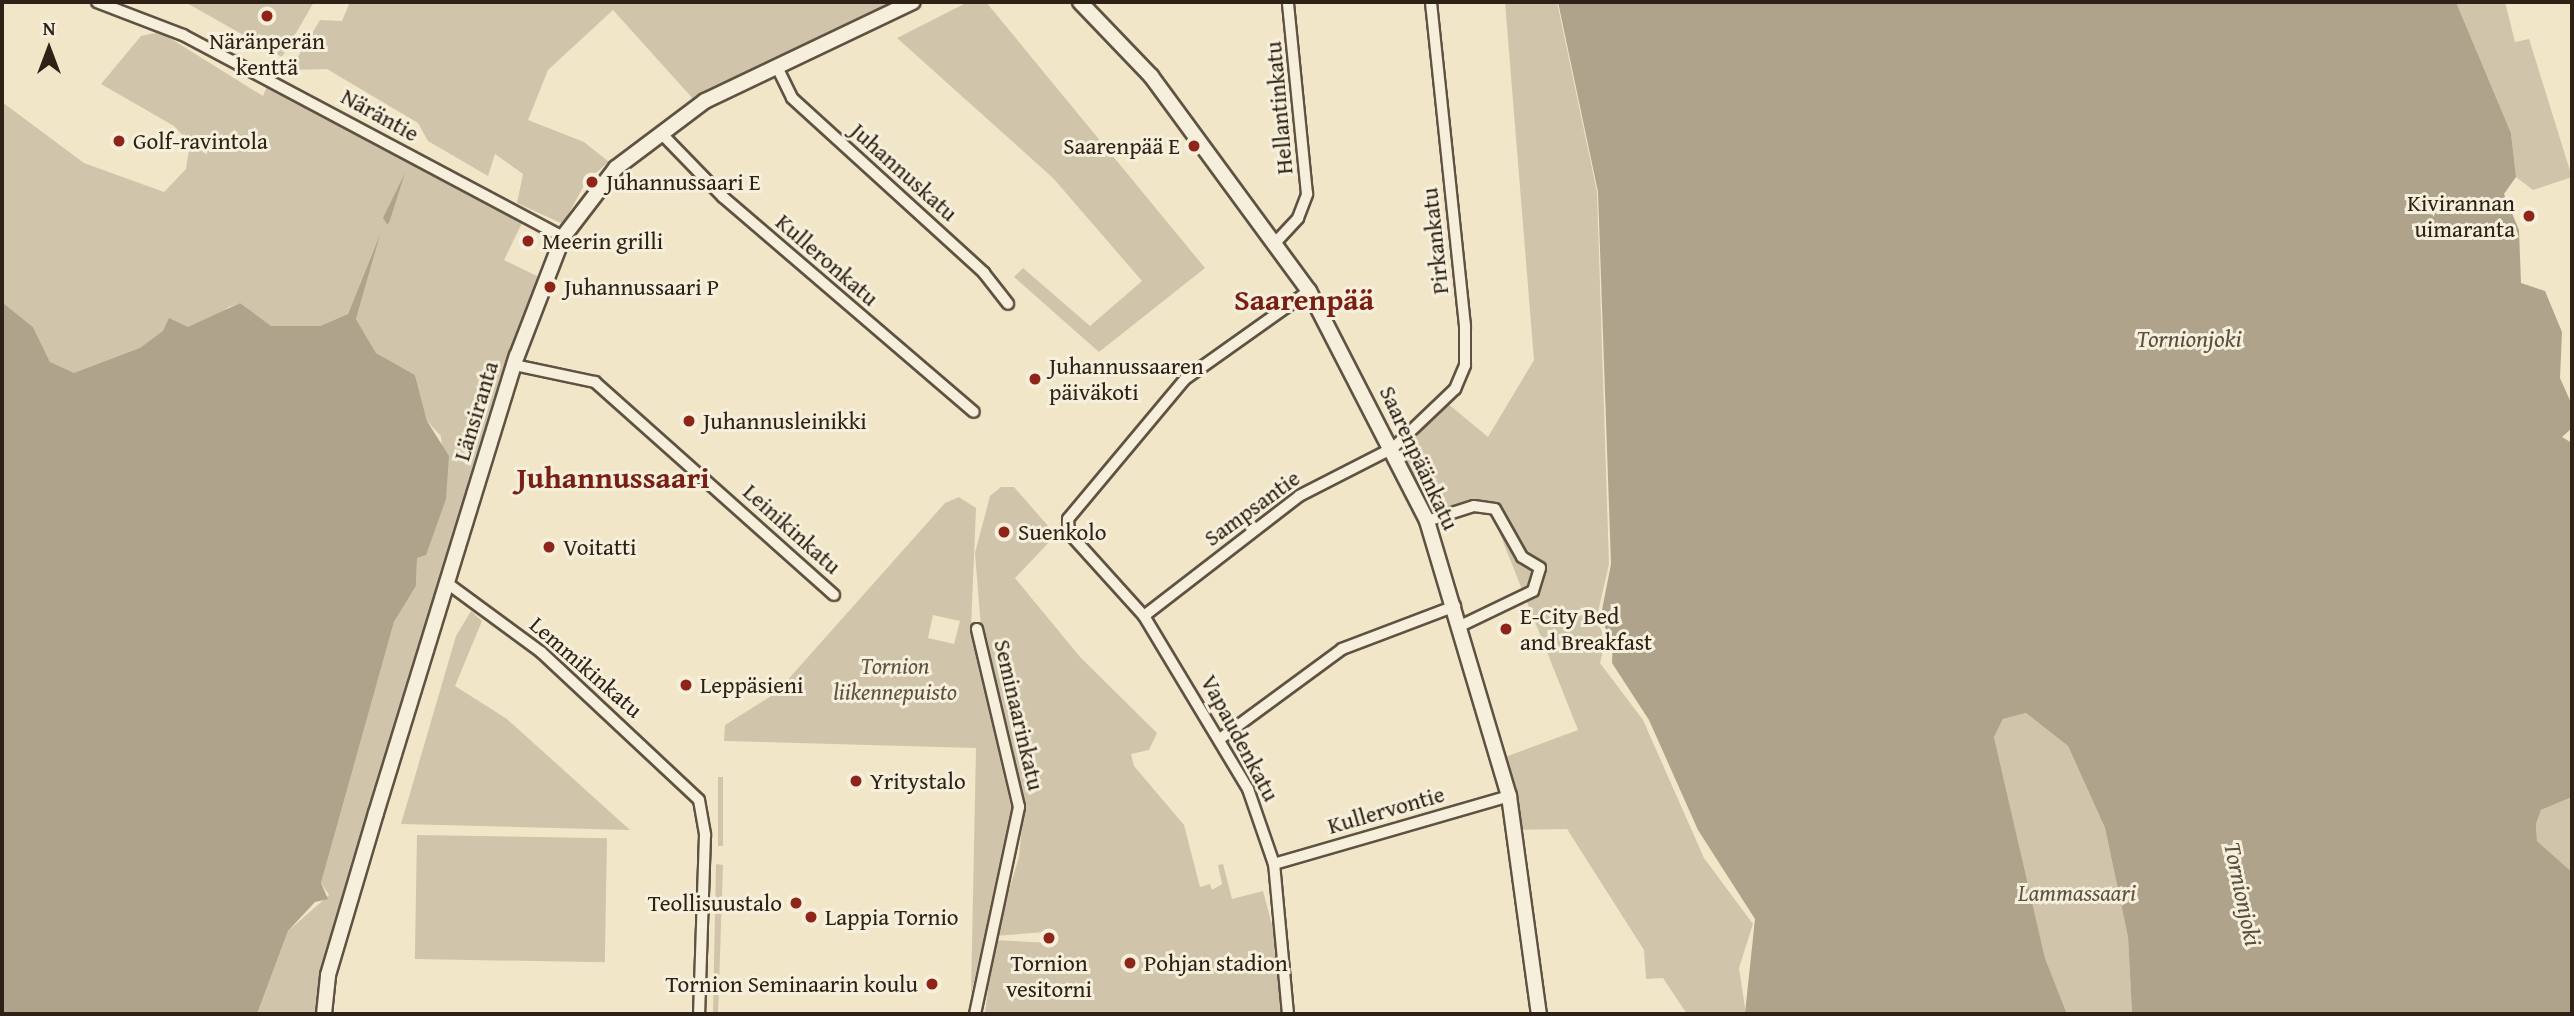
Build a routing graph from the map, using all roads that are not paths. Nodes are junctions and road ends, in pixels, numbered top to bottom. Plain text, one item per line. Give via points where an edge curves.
1 (97, 2) edge
2 (913, 2) edge
3 (1080, 2) edge
4 (1288, 2) edge
5 (1431, 2) edge
6 (776, 67) junction
7 (661, 133) junction
8 (564, 237) junction
9 (1275, 243) junction
10 (1308, 291) junction
11 (1008, 304) dead end
12 (514, 365) junction
13 (974, 412) dead end
14 (1393, 448) junction
15 (1427, 522) junction
16 (447, 583) junction
17 (834, 595) dead end
18 (1455, 606) junction
19 (1144, 617) junction
20 (1462, 625) junction
21 (977, 629) dead end
22 (1221, 738) junction
23 (1509, 796) junction
24 (1274, 864) junction
25 (324, 1014) edge
26 (699, 1014) edge
27 (975, 1014) edge
28 (1288, 1014) edge
29 (1539, 1014) edge

1 - 8 street, Näräntie via 183,35
2 - 6 street, Länsiranta
3 - 9 street, Saarenpäänkatu via 1151,76
4 - 9 street, Hellantinkatu via 1307,194 1298,218
5 - 14 street, Pirkankatu via 1465,365 1455,389
6 - 7 street, Länsiranta via 705,102
6 - 11 street, Juhannuskatu via 792,98 984,273
7 - 8 street, Länsiranta via 600,184
7 - 13 street, Kulleronkatu via 723,197
8 - 12 street, Länsiranta
9 - 10 street, Saarenpäänkatu
10 - 14 street, Saarenpäänkatu
10 - 19 street, Vapaudenkatu via 1185,379 1068,519 1069,533
12 - 16 street, Länsiranta
12 - 17 street, Leinikinkatu via 596,382
14 - 15 street, Saarenpäänkatu
14 - 19 street, Sampsantie via 1299,496
15 - 18 street, Saarenpäänkatu
15 - 20 street via 1474,506 1494,509 1522,557 1540,568 1532,591
16 - 25 street, Länsiranta via 328,975
16 - 26 street, Lemmikinkatu via 541,652 691,789 705,835
18 - 20 street, Saarenpäänkatu
18 - 22 street via 1342,649
19 - 22 street, Vapaudenkatu
20 - 23 street, Saarenpäänkatu
21 - 27 street, Seminaarinkatu via 1019,807
22 - 24 street, Vapaudenkatu
23 - 24 street, Kullervontie
23 - 29 street, Saarenpäänkatu
24 - 28 street, Vapaudenkatu

